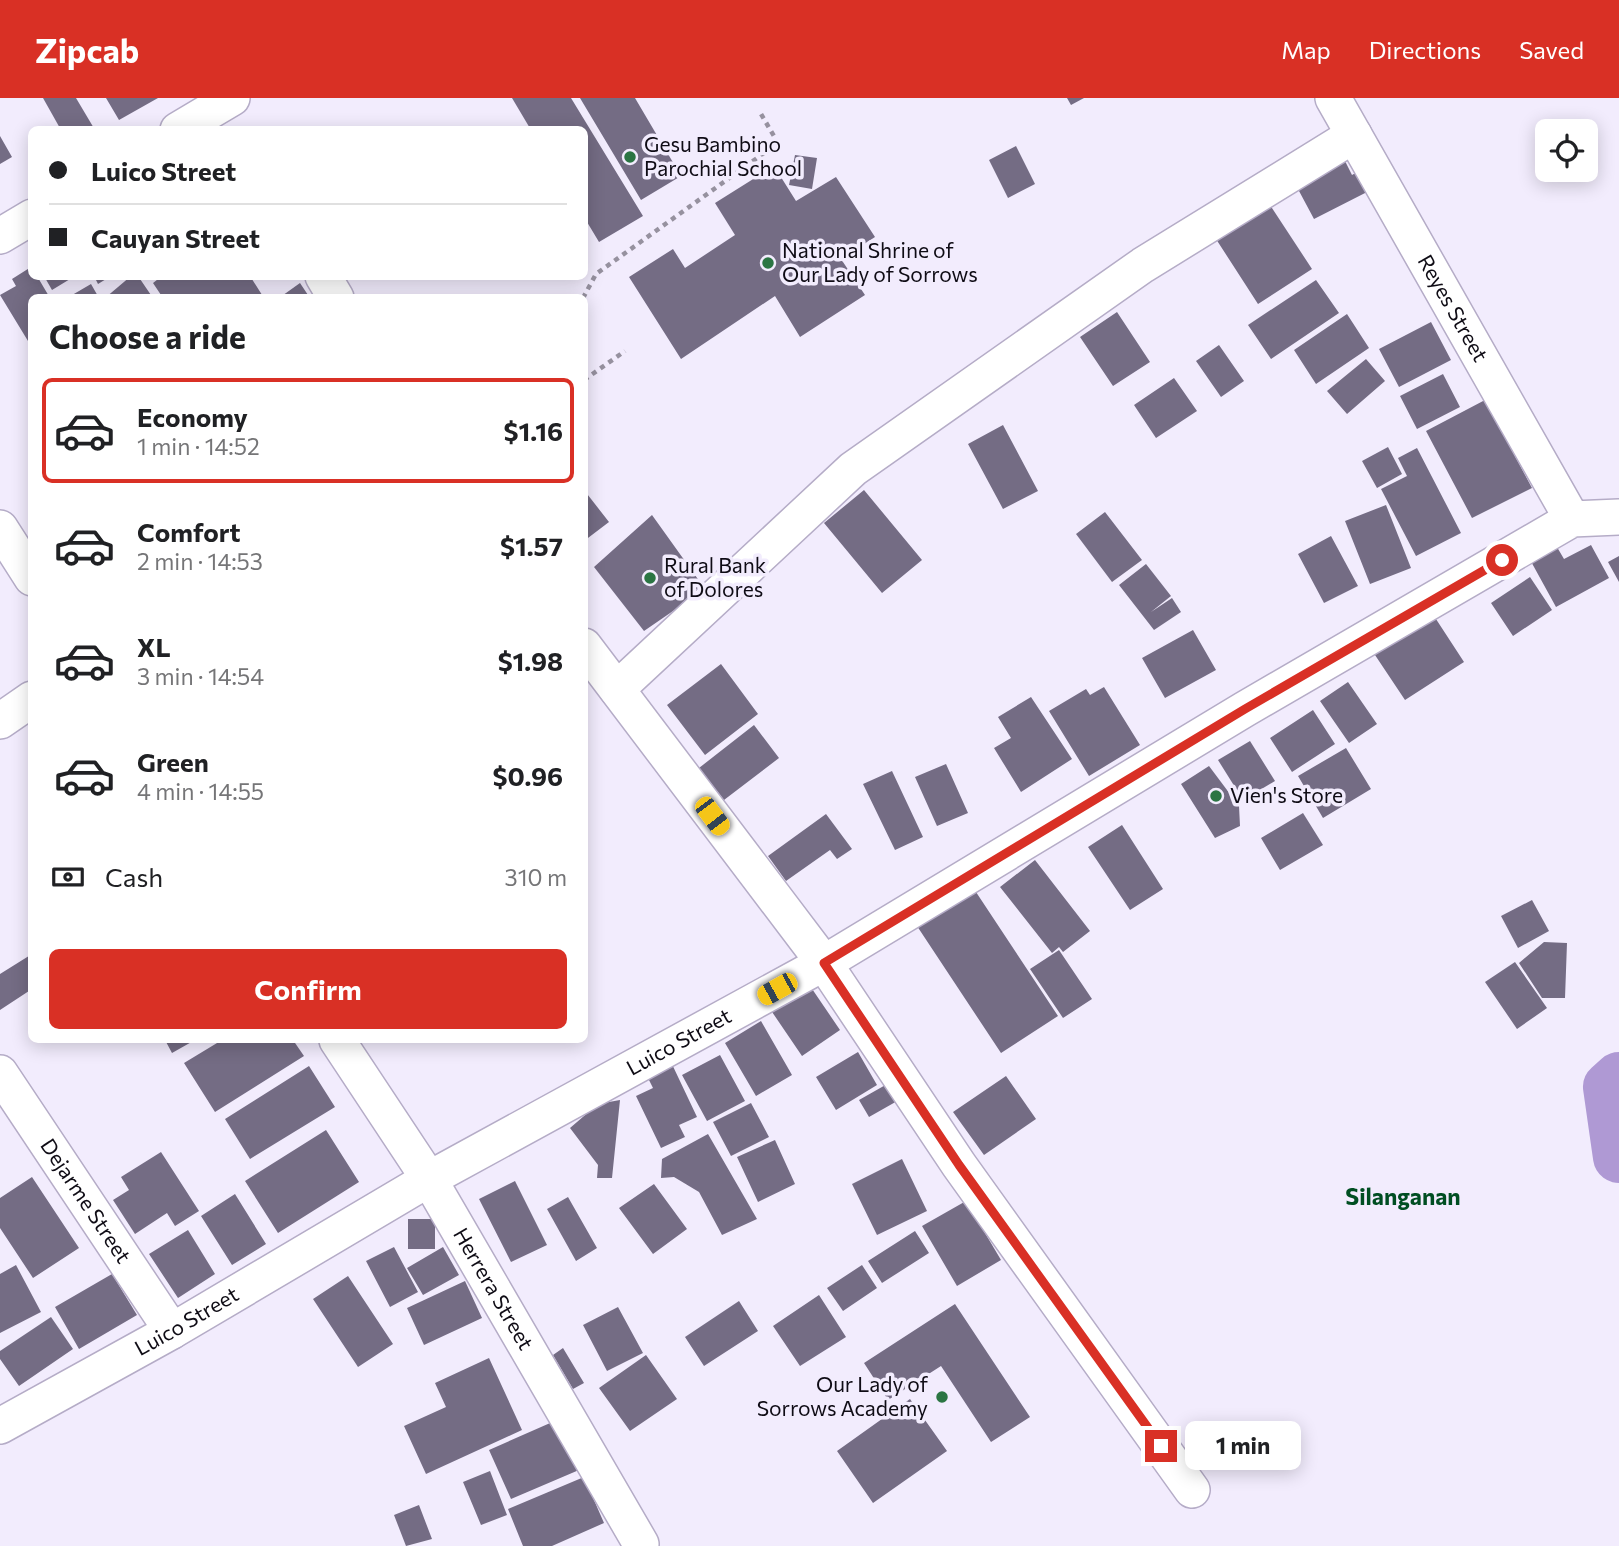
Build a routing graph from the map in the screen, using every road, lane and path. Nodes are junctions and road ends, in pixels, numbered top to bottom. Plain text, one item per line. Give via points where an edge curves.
1 (1333, 98) edge
2 (220, 108) edge
3 (761, 114) dead end
4 (186, 126) edge
5 (1354, 135) junction
6 (28, 219) edge
7 (0, 236) edge
8 (585, 294) edge
9 (625, 351) dead end
10 (588, 377) edge
11 (1619, 517) edge
12 (1572, 519) junction
13 (0, 528) edge
14 (28, 572) edge
15 (588, 651) edge
16 (617, 689) junction
17 (28, 702) edge
18 (0, 720) edge
19 (824, 963) junction
20 (339, 1043) edge
21 (0, 1073) edge
22 (429, 1179) junction
23 (172, 1331) junction
24 (0, 1426) edge
25 (1192, 1490) dead end
26 (641, 1545) edge

1 - 5 street, Reyes Street
2 - 4 street
3 - 8 path via 778,143 596,274
5 - 12 street, Reyes Street
5 - 16 street via 1143,265 853,469
6 - 7 street
9 - 10 path
11 - 12 street
12 - 19 street, Luico Street via 1245,709
13 - 14 street
15 - 16 street
16 - 19 street
17 - 18 street
19 - 22 street, Luico Street
19 - 25 street via 959,1165
20 - 22 street, Herrera Street
21 - 23 street, Dejarme Street
22 - 23 street, Luico Street
22 - 26 street, Herrera Street
23 - 24 street, Luico Street

